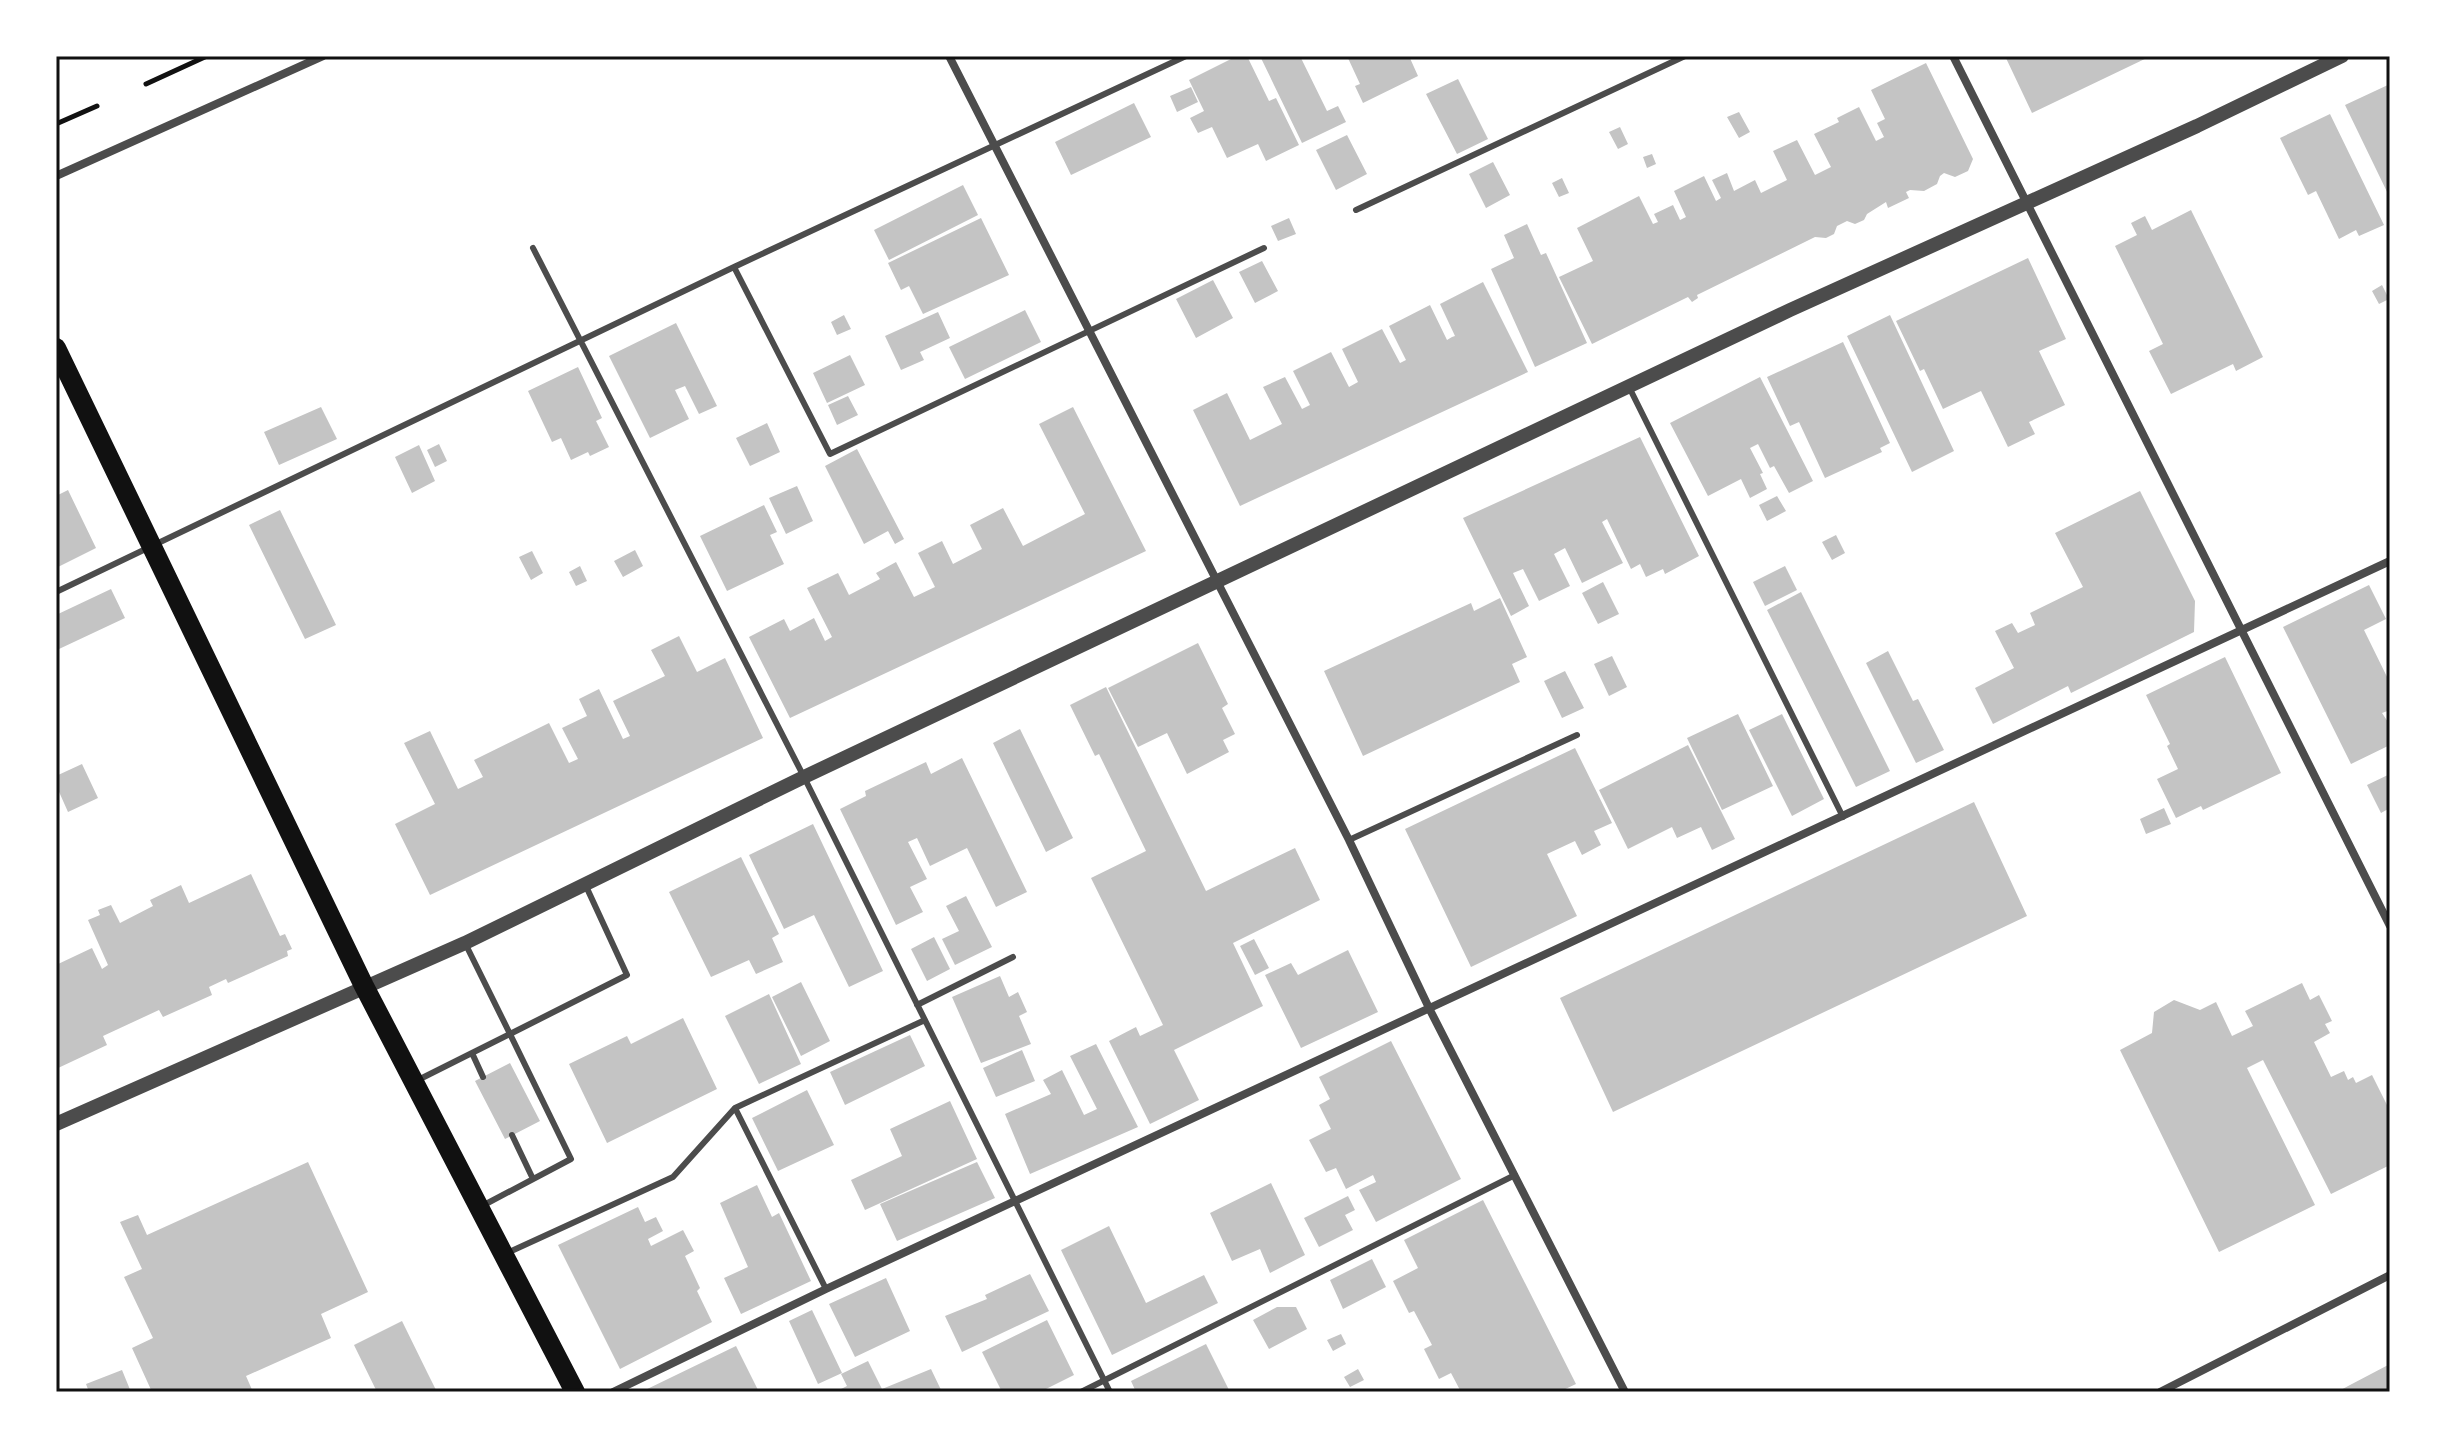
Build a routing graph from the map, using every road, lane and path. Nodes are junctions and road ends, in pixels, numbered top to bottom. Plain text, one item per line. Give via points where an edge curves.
1 (207, 56) edge
2 (323, 56) edge
3 (949, 56) edge
4 (1186, 56) edge
5 (1685, 56) edge
6 (1953, 56) edge
7 (2342, 56) edge
8 (146, 84) dead end
9 (97, 106) dead end
10 (56, 124) edge
11 (995, 145) junction
12 (56, 176) edge
13 (2027, 202) junction
14 (1356, 210) dead end
15 (533, 248) dead end
16 (1264, 248) dead end
17 (734, 267) junction
18 (1089, 331) junction
19 (581, 340) junction
20 (56, 348) edge
21 (1629, 387) junction
22 (2390, 561) edge
23 (1216, 581) junction
24 (56, 592) edge
25 (2240, 632) junction
26 (1577, 735) dead end
27 (804, 777) junction
28 (1844, 817) junction
29 (1349, 840) junction
30 (585, 884) junction
31 (2387, 911) edge
32 (2390, 926) edge
33 (465, 943) junction
34 (1013, 957) dead end
35 (364, 986) junction
36 (917, 1005) junction
37 (1430, 1010) junction
38 (925, 1020) junction
39 (510, 1034) junction
40 (472, 1053) junction
41 (483, 1077) dead end
42 (415, 1081) junction
43 (735, 1108) junction
44 (56, 1124) edge
45 (512, 1135) dead end
46 (1515, 1175) junction
47 (533, 1179) junction
48 (1015, 1201) junction
49 (479, 1208) junction
50 (502, 1256) junction
51 (2390, 1275) edge
52 (826, 1289) junction
53 (1104, 1380) junction
54 (575, 1392) edge
55 (613, 1392) edge
56 (1081, 1392) edge
57 (1110, 1392) edge
58 (1625, 1392) edge
59 (2160, 1392) edge

1 - 8 path
2 - 12 street
3 - 11 street
4 - 11 lane
5 - 14 lane
6 - 13 street
7 - 13 street
9 - 10 path
11 - 17 lane
11 - 18 street
13 - 21 street
13 - 25 street
15 - 19 lane
16 - 18 lane
17 - 18 lane via 830,454
17 - 19 lane
18 - 23 street
19 - 24 lane
19 - 27 lane
20 - 35 main road
21 - 23 street
21 - 28 lane
22 - 25 street
23 - 27 street
23 - 29 street
25 - 28 street
25 - 31 street
26 - 29 lane
27 - 30 street
27 - 36 lane
28 - 37 street
29 - 37 street
30 - 33 street
30 - 39 lane via 627,975
31 - 32 street
33 - 35 street
33 - 39 lane
34 - 36 lane
35 - 42 main road
35 - 44 street
36 - 38 lane
37 - 46 street
37 - 48 street
38 - 43 lane
38 - 48 lane
39 - 40 lane
39 - 47 lane via 571,1159
40 - 41 lane
40 - 42 lane
42 - 49 main road
43 - 50 lane via 673,1177
43 - 52 lane
45 - 47 lane
46 - 53 lane
46 - 58 street
47 - 49 lane
48 - 52 street
48 - 53 lane
49 - 50 main road
50 - 54 main road
51 - 59 street
52 - 55 street
53 - 56 lane
53 - 57 lane

